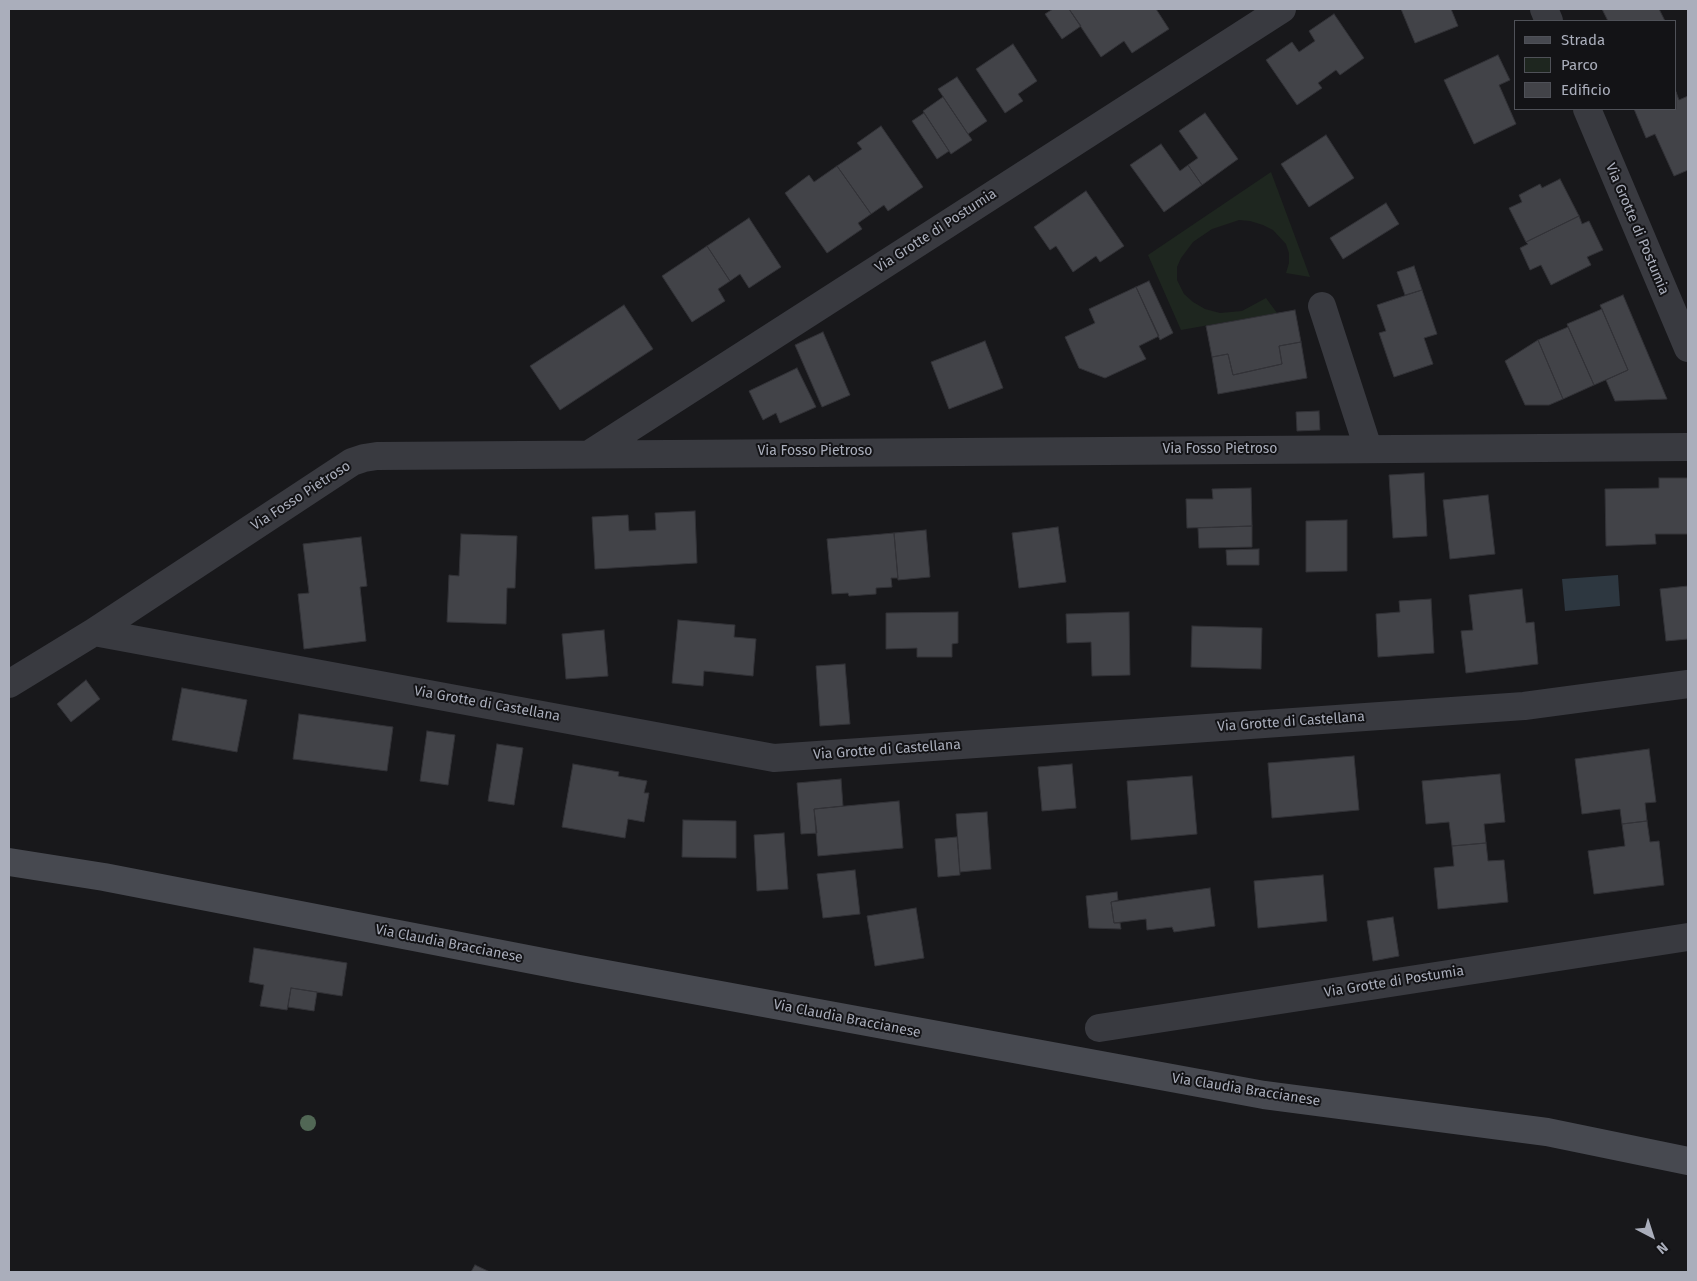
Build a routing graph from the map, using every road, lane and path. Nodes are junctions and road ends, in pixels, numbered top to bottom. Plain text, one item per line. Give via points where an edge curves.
1 (1282, 9) edge
2 (1587, 110) edge
3 (1322, 306) dead end
4 (1688, 348) edge
5 (1688, 447) edge
6 (1368, 448) junction
7 (591, 453) junction
8 (94, 632) junction
9 (9, 684) edge
10 (1688, 684) edge
11 (9, 862) edge
12 (1688, 937) edge
13 (1099, 1028) dead end
14 (1688, 1161) edge

1 - 7 street, Via Grotte di Postumia
2 - 4 street, Via Grotte di Postumia
3 - 6 street
5 - 6 street, Via Fosso Pietroso
6 - 7 street, Via Fosso Pietroso
7 - 8 street, Via Fosso Pietroso via 364,458
8 - 9 street, Via Fosso Pietroso
8 - 10 street, Via Grotte di Castellana via 774,758 1524,706
11 - 14 main road, Via Claudia Braccianese via 104,876 589,971 1264,1095 1547,1132
12 - 13 street, Via Grotte di Postumia

